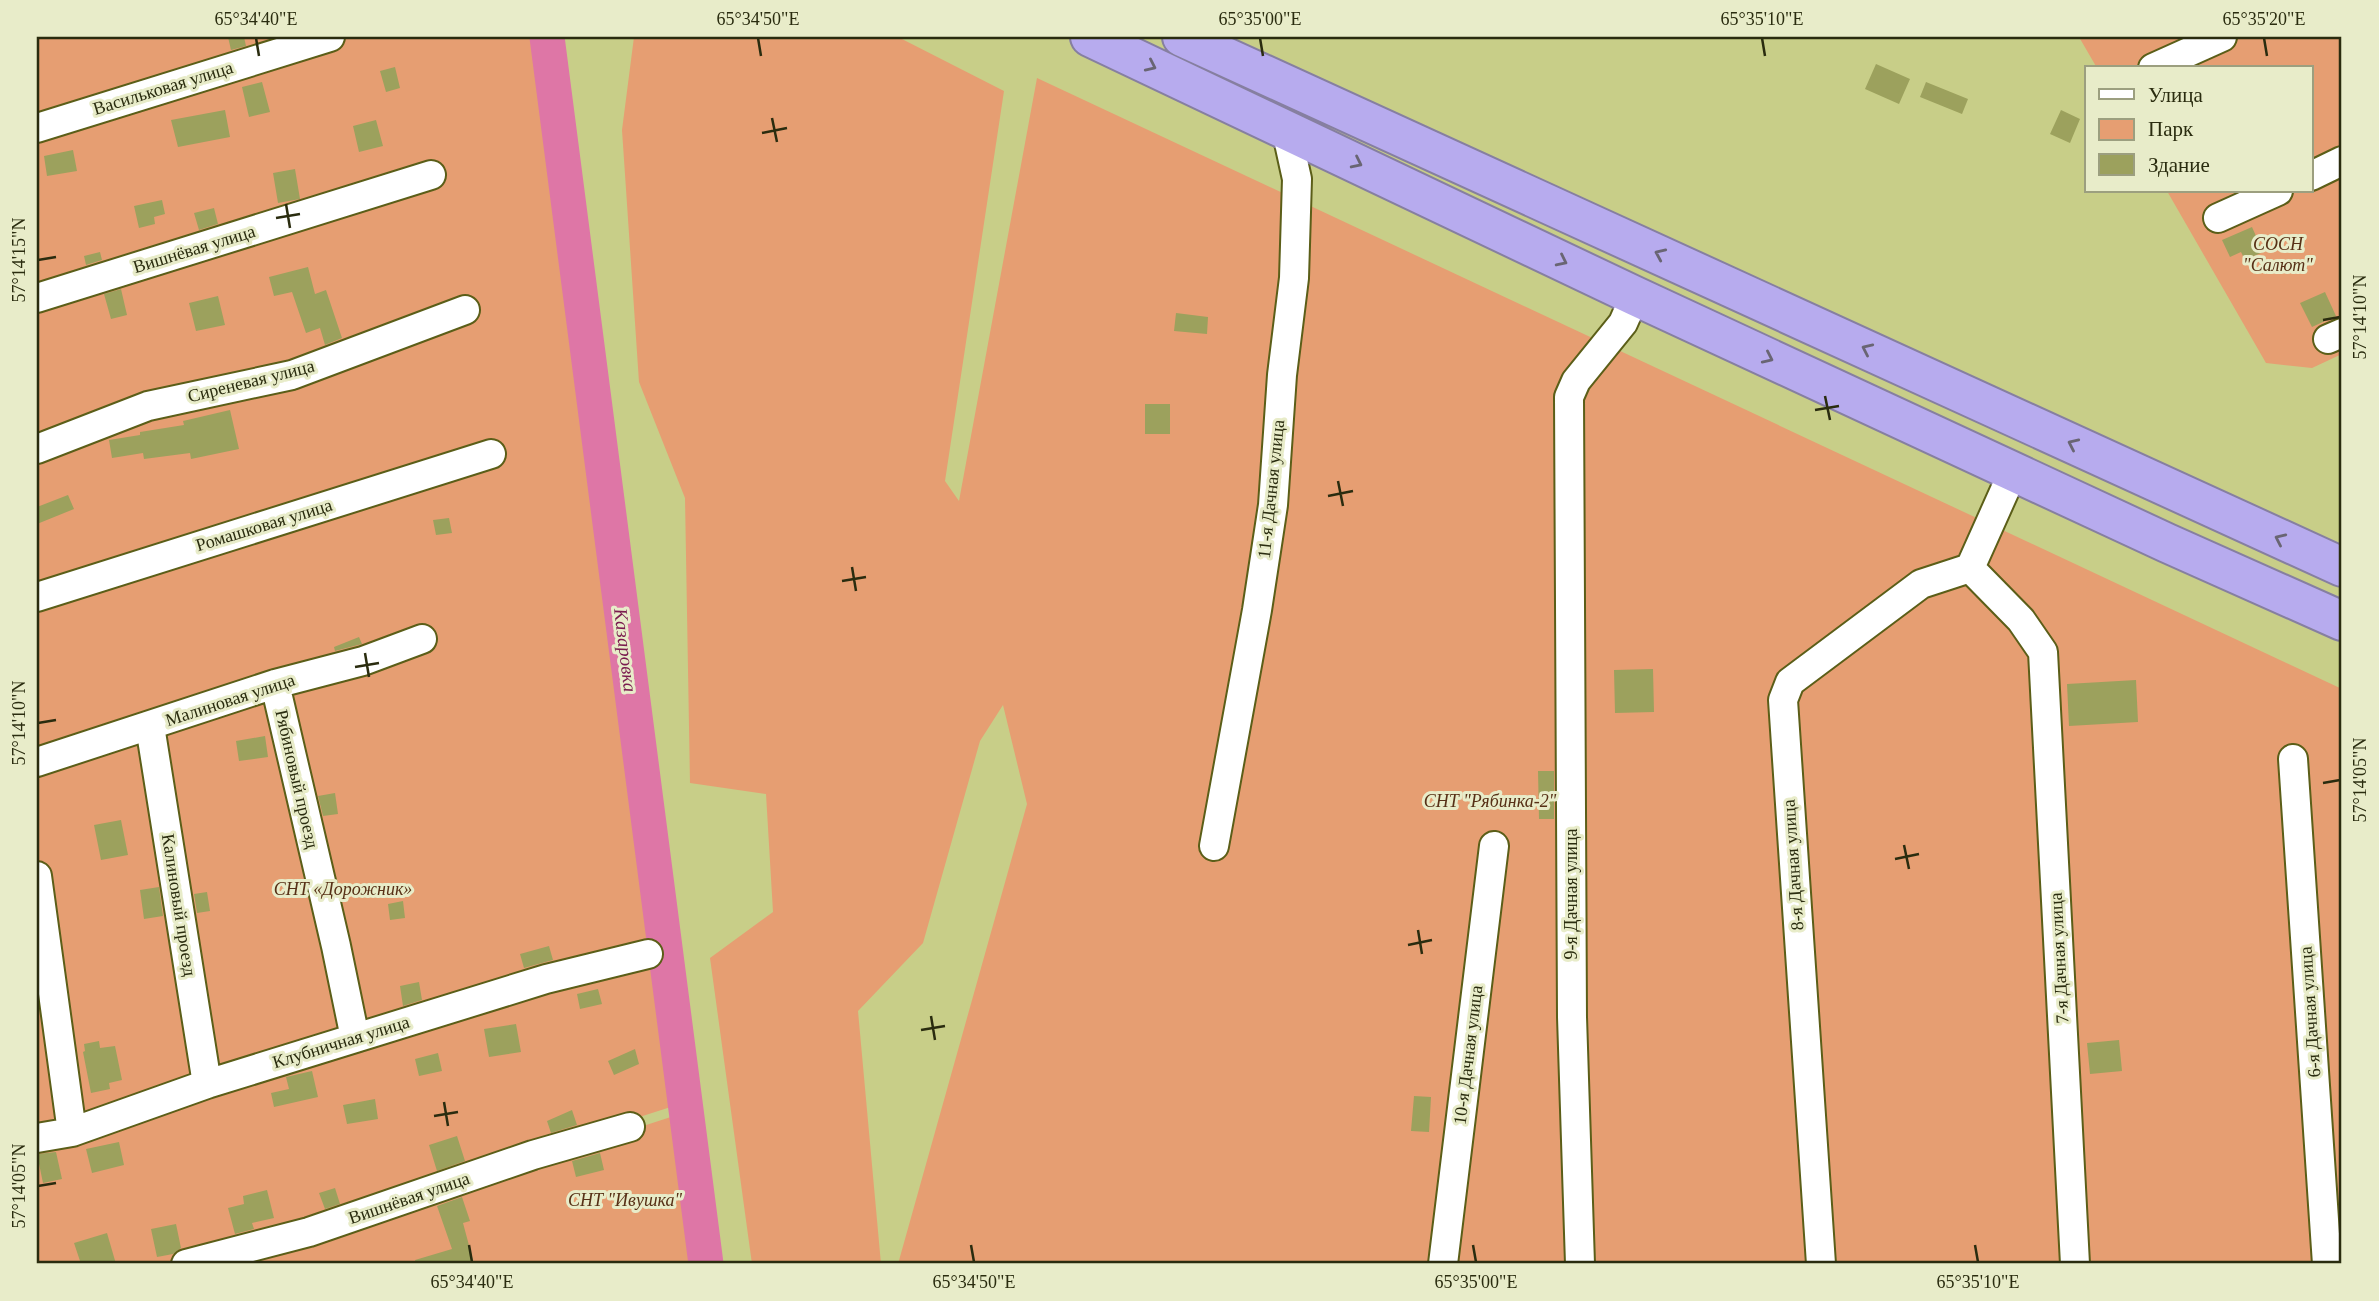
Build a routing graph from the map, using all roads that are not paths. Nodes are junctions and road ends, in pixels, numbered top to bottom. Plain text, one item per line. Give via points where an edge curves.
1 (330, 37) edge
2 (1090, 37) edge
3 (1182, 37) edge
4 (2222, 37) edge
5 (2157, 66) edge
6 (37, 128) edge
7 (1286, 129) junction
8 (2342, 161) edge
9 (431, 175) dead end
10 (2312, 176) edge
11 (2276, 192) edge
12 (2218, 218) dead end
13 (1635, 296) junction
14 (37, 298) edge
15 (465, 310) dead end
16 (1995, 408) junction
17 (37, 449) edge
18 (491, 454) dead end
19 (1974, 454) junction
20 (2013, 472) junction
21 (1969, 568) junction
22 (2342, 568) edge
23 (37, 597) edge
24 (2342, 621) edge
25 (422, 639) dead end
26 (275, 684) junction
27 (150, 726) junction
28 (2292, 759) dead end
29 (37, 762) edge
30 (1214, 846) dead end
31 (1493, 846) dead end
32 (37, 876) edge
33 (648, 954) dead end
34 (355, 1038) junction
35 (207, 1084) junction
36 (630, 1127) dead end
37 (72, 1132) junction
38 (37, 1138) edge
39 (186, 1264) edge
40 (1443, 1264) edge
41 (1580, 1264) edge
42 (1821, 1264) edge
43 (2075, 1264) edge
44 (2327, 1264) edge

1 - 6 street, Васильковая улица
2 -> 7 highway
16 -> 3 highway
4 - 5 street
7 -> 13 highway
7 - 30 street, 11-я Дачная улица via 1297,179 1294,278 1273,505
8 - 10 street
9 - 14 street, Вишнёвая улица
11 - 12 street
13 -> 19 highway
13 - 41 street, 9-я Дачная улица via 1623,323 1576,381 1569,397 1572,1003
15 - 17 street, Сиреневая улица via 292,375 148,406
16 - 19 highway
22 -> 16 highway
18 - 23 street, Ромашковая улица
19 - 20 highway
20 - 21 street
20 - 24 highway
21 - 42 street, 8-я Дачная улица via 1921,583 1790,682 1783,700
21 - 43 street, 7-я Дачная улица via 2021,620 2043,652
25 - 26 street, Малиновая улица via 363,661
26 - 27 street, Малиновая улица
26 - 34 street, Рябиновый проезд
27 - 29 street, Малиновая улица
27 - 35 street, Калиновый проезд
28 - 44 street, 6-я Дачная улица
31 - 40 street, 10-я Дачная улица
32 - 37 street
33 - 34 street, Клубничная улица via 546,979
34 - 35 street, Клубничная улица
35 - 37 street, Клубничная улица
36 - 39 street, Вишнёвая улица via 309,1232
37 - 38 street, Клубничная улица

